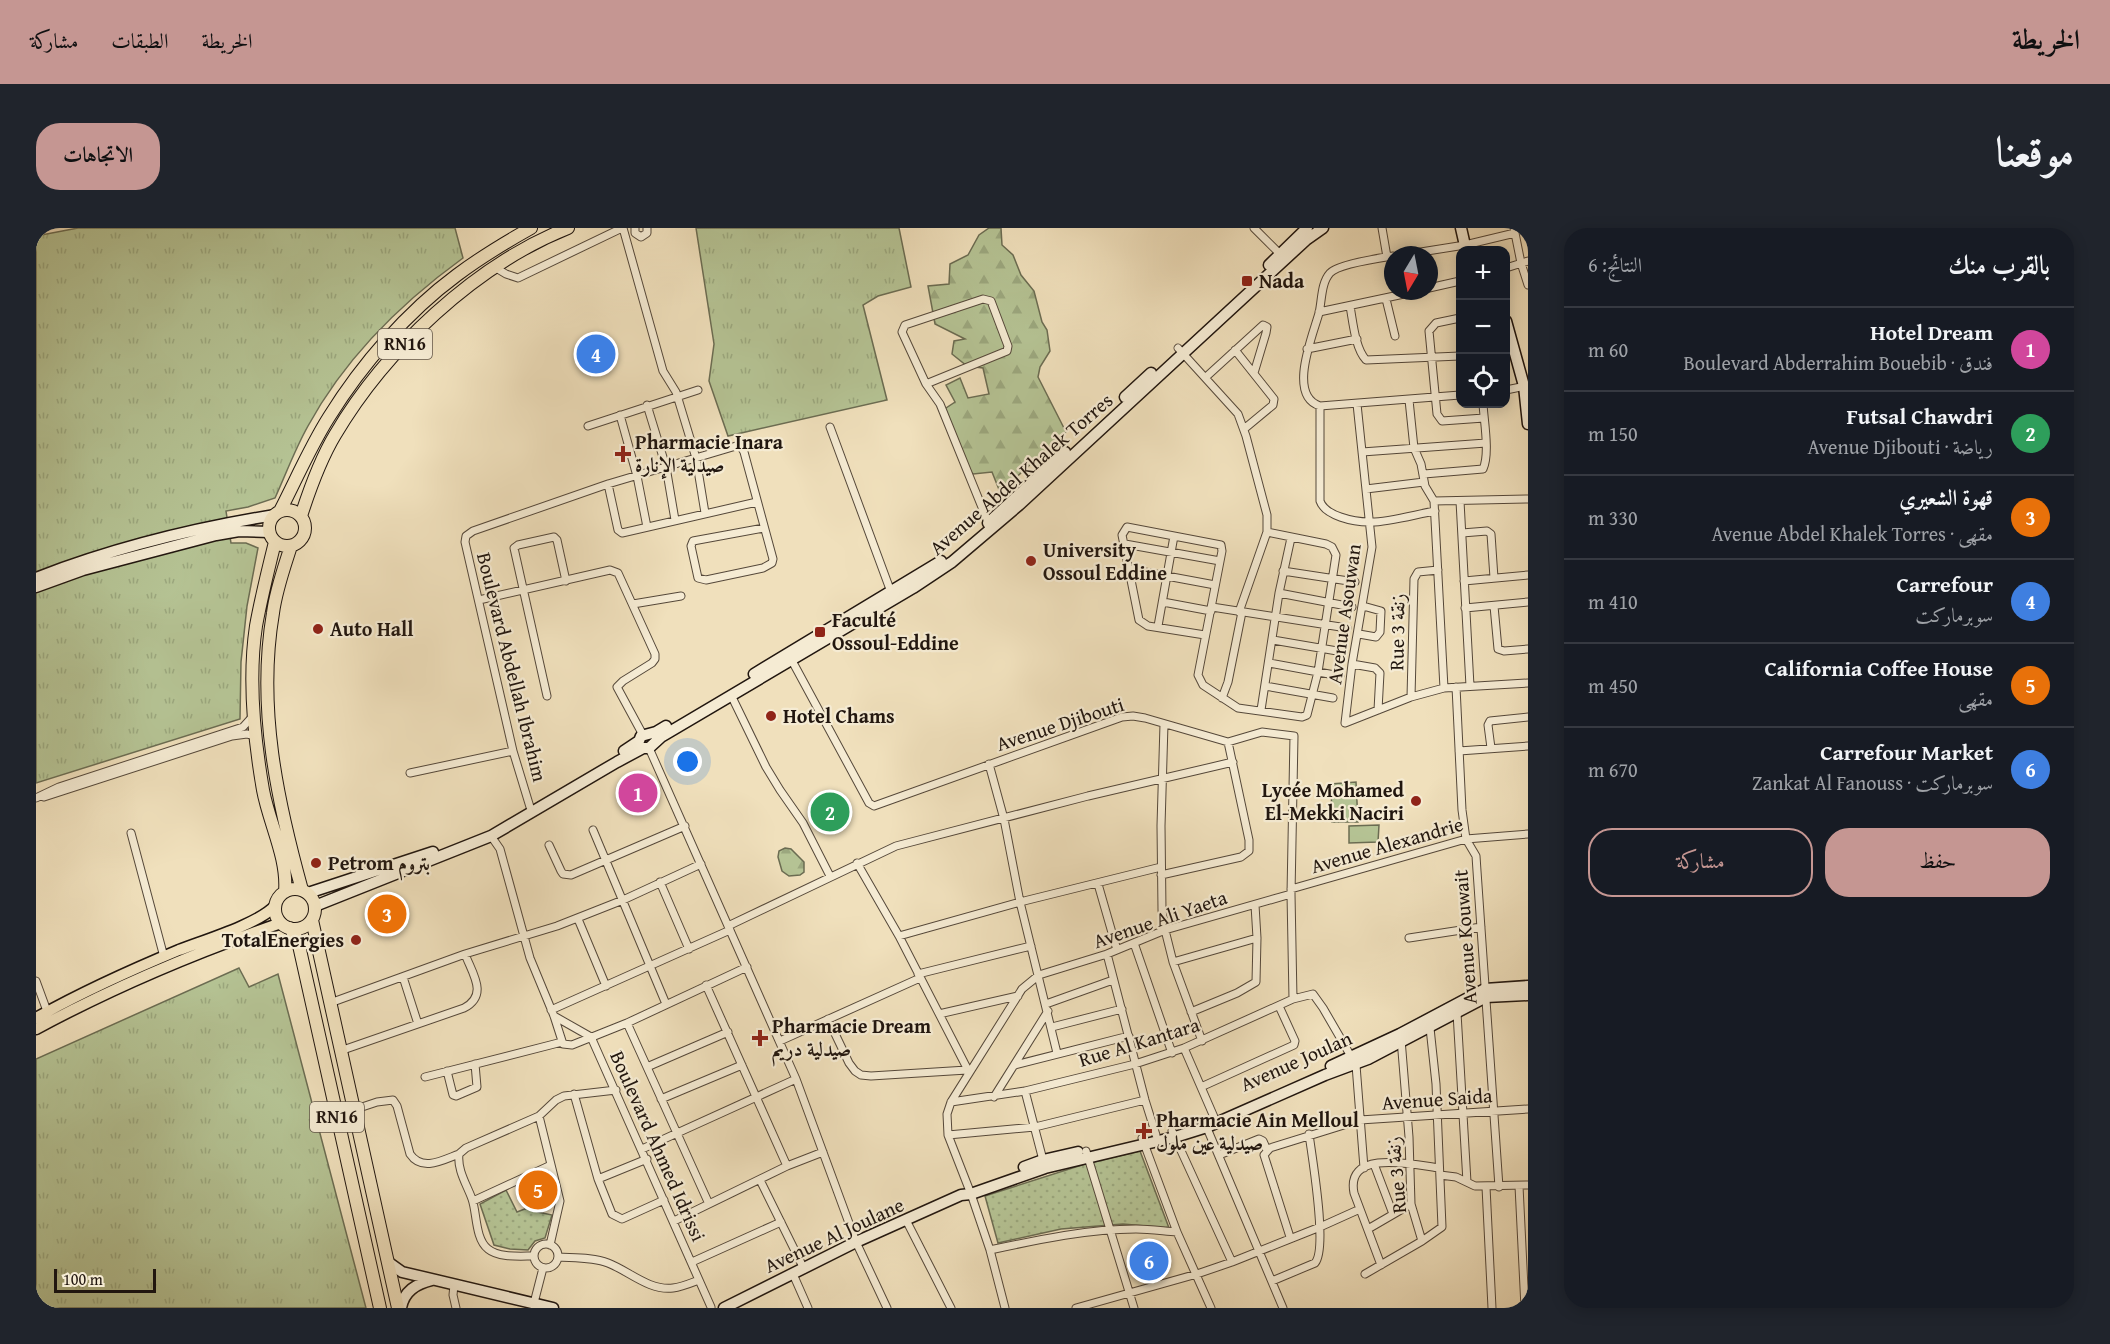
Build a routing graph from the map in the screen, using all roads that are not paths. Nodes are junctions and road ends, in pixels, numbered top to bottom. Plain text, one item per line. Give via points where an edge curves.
1 (531, 228) edge
2 (568, 228) edge
3 (623, 228) edge
4 (647, 228) edge
5 (1254, 228) edge
6 (1307, 228) edge
7 (1323, 228) edge
8 (1382, 228) edge
9 (1461, 228) edge
10 (635, 230) edge
11 (1515, 231) edge
12 (627, 241) junction
13 (1387, 246) edge
14 (1466, 246) edge
15 (1472, 246) edge
16 (1456, 249) edge
17 (1438, 251) edge
18 (1280, 255) junction
19 (1384, 258) edge
20 (1525, 262) edge
21 (1510, 267) edge
22 (496, 268) junction
23 (1456, 282) edge
24 (1528, 285) edge
25 (1438, 286) edge
26 (1384, 299) edge
27 (1386, 300) edge
28 (1350, 306) junction
29 (1319, 312) junction
30 (1456, 319) edge
31 (1395, 336) dead end
32 (1357, 339) junction
33 (1510, 346) edge
34 (1307, 349) junction
35 (1235, 350) junction
36 (1181, 351) junction
37 (1456, 356) edge
38 (1432, 358) junction
39 (1254, 373) junction
40 (1206, 377) junction
41 (926, 384) junction
42 (1526, 386) edge
43 (1510, 389) edge
44 (698, 390) dead end
45 (1456, 395) edge
46 (678, 397) junction
47 (1435, 397) junction
48 (1409, 400) junction
49 (1357, 404) junction
50 (647, 405) junction
51 (1320, 406) junction
52 (1528, 406) edge
53 (1483, 408) edge
54 (620, 415) junction
55 (1484, 418) junction
56 (1528, 424) edge
57 (588, 426) dead end
58 (830, 428) dead end
59 (1244, 429) junction
60 (1486, 444) junction
61 (1414, 448) junction
62 (1362, 452) junction
63 (696, 458) junction
64 (666, 467) junction
65 (637, 476) junction
66 (1424, 478) junction
67 (608, 484) junction
68 (1366, 489) junction
69 (1528, 498) edge
70 (1434, 501) junction
71 (1460, 501) junction
72 (757, 502) junction
73 (1435, 511) junction
74 (278, 513) junction
75 (705, 513) junction
76 (300, 516) junction
77 (675, 520) junction
78 (988, 522) junction
79 (1369, 522) junction
80 (647, 527) junction
81 (764, 528) junction
82 (1267, 532) junction
83 (1462, 533) junction
84 (1174, 536) junction
85 (272, 537) junction
86 (1291, 538) junction
87 (1125, 544) junction
88 (291, 546) junction
89 (1171, 552) junction
90 (1220, 561) junction
91 (1129, 569) junction
92 (1438, 570) junction
93 (1284, 571) junction
94 (1528, 575) edge
95 (1167, 576) junction
96 (36, 578) edge
97 (1332, 578) junction
98 (1494, 578) junction
99 (566, 581) junction
100 (1464, 581) junction
101 (1355, 582) dead end
102 (1215, 585) junction
103 (36, 587) edge
104 (522, 591) junction
105 (891, 592) junction
106 (1279, 593) junction
107 (681, 596) dead end
108 (479, 600) junction
109 (1163, 602) junction
110 (1329, 602) junction
111 (1528, 603) edge
112 (633, 604) junction
113 (1364, 606) junction
114 (1494, 606) junction
115 (1352, 607) dead end
116 (1465, 608) junction
117 (1211, 609) junction
118 (1240, 612) junction
119 (1277, 617) junction
120 (1325, 625) junction
121 (1158, 626) junction
122 (1347, 628) dead end
123 (1359, 634) junction
124 (1205, 635) junction
125 (1273, 640) junction
126 (1321, 648) junction
127 (1528, 649) edge
128 (1343, 652) dead end
129 (790, 656) junction
130 (1269, 663) junction
131 (1352, 664) junction
132 (1318, 672) junction
133 (1340, 676) dead end
134 (1528, 683) edge
135 (1265, 686) junction
136 (1470, 686) junction
137 (1456, 687) junction
138 (1444, 688) junction
139 (731, 695) junction
140 (1313, 695) junction
141 (547, 696) dead end
142 (1411, 697) junction
143 (1222, 698) junction
144 (1333, 698) dead end
145 (1261, 710) junction
146 (1378, 710) junction
147 (254, 714) junction
148 (1528, 717) edge
149 (1164, 724) junction
150 (256, 736) junction
151 (646, 742) junction
152 (1228, 742) junction
153 (1528, 746) edge
154 (1491, 748) junction
155 (513, 751) junction
156 (1459, 751) junction
157 (1233, 762) junction
158 (989, 764) junction
159 (410, 772) dead end
160 (1162, 780) junction
161 (36, 798) edge
162 (530, 807) junction
163 (1004, 819) junction
164 (685, 826) junction
165 (593, 830) dead end
166 (131, 833) dead end
167 (496, 833) junction
168 (1528, 834) edge
169 (1466, 839) junction
170 (549, 845) dead end
171 (500, 849) junction
172 (606, 860) junction
173 (857, 863) junction
174 (701, 864) junction
175 (1161, 871) junction
176 (830, 876) junction
177 (660, 882) junction
178 (1098, 884) junction
179 (285, 892) junction
180 (305, 892) junction
181 (1291, 892) junction
182 (623, 900) junction
183 (1020, 902) junction
184 (1255, 904) junction
185 (275, 906) junction
186 (315, 906) junction
187 (578, 918) junction
188 (312, 920) junction
189 (286, 926) junction
190 (1481, 927) junction
191 (729, 928) junction
192 (1165, 930) junction
193 (525, 936) junction
194 (899, 936) junction
195 (1257, 938) junction
196 (1409, 938) dead end
197 (1134, 943) junction
198 (1031, 946) junction
199 (689, 949) junction
200 (1117, 950) junction
201 (465, 954) junction
202 (1107, 954) junction
203 (164, 957) junction
204 (1173, 962) junction
205 (650, 966) junction
206 (747, 967) junction
207 (1039, 975) junction
208 (919, 976) junction
209 (403, 977) junction
210 (1113, 980) junction
211 (36, 981) edge
212 (706, 985) junction
213 (606, 986) junction
214 (1528, 986) edge
215 (1486, 993) junction
216 (1528, 995) edge
217 (1018, 996) junction
218 (1293, 999) junction
219 (330, 1003) junction
220 (666, 1005) junction
221 (1279, 1006) junction
222 (1047, 1008) junction
223 (1122, 1009) junction
224 (47, 1011) junction
225 (1191, 1012) junction
226 (553, 1013) junction
227 (1457, 1013) junction
228 (939, 1014) junction
229 (36, 1018) edge
230 (828, 1019) junction
231 (627, 1023) junction
232 (418, 1024) junction
233 (1052, 1027) junction
234 (1430, 1028) junction
235 (36, 1029) edge
236 (728, 1032) junction
237 (591, 1036) junction
238 (1129, 1036) junction
239 (1401, 1038) junction
240 (780, 1041) junction
241 (1202, 1041) junction
242 (562, 1042) junction
243 (1184, 1048) junction
244 (340, 1051) junction
245 (1057, 1053) junction
246 (1172, 1053) junction
247 (1354, 1061) junction
248 (475, 1064) junction
249 (1135, 1064) junction
250 (742, 1065) junction
251 (1015, 1065) junction
252 (647, 1067) junction
253 (447, 1071) junction
254 (968, 1071) junction
255 (425, 1077) dead end
256 (796, 1079) junction
257 (1201, 1087) junction
258 (616, 1090) junction
259 (1025, 1091) junction
260 (574, 1094) junction
261 (756, 1097) junction
262 (994, 1097) junction
263 (661, 1099) junction
264 (1145, 1100) junction
265 (951, 1102) junction
266 (1528, 1109) edge
267 (353, 1110) junction
268 (1495, 1112) junction
269 (1464, 1113) junction
270 (1437, 1114) junction
271 (539, 1116) junction
272 (1408, 1117) junction
273 (1360, 1120) junction
274 (1208, 1121) junction
275 (1035, 1128) junction
276 (678, 1133) junction
277 (1174, 1134) junction
278 (1309, 1134) junction
279 (948, 1135) junction
280 (1156, 1135) junction
281 (1144, 1141) junction
282 (642, 1149) junction
283 (1267, 1150) junction
284 (823, 1152) junction
285 (459, 1154) junction
286 (1086, 1154) junction
287 (1219, 1155) junction
288 (647, 1159) junction
289 (1044, 1164) junction
290 (1374, 1164) junction
291 (1410, 1164) junction
292 (551, 1165) junction
293 (787, 1166) junction
294 (1364, 1168) junction
295 (1439, 1172) junction
296 (598, 1179) junction
297 (760, 1180) junction
298 (1467, 1182) junction
299 (1528, 1185) edge
300 (1519, 1186) junction
301 (1486, 1187) junction
302 (1499, 1187) junction
303 (967, 1192) junction
304 (664, 1200) junction
305 (473, 1201) junction
306 (709, 1204) junction
307 (1411, 1204) junction
308 (1360, 1209) junction
309 (1394, 1214) junction
310 (906, 1220) junction
311 (674, 1221) junction
312 (781, 1222) junction
313 (1320, 1227) junction
314 (1368, 1229) junction
315 (1110, 1231) junction
316 (1177, 1232) junction
317 (1290, 1238) junction
318 (1422, 1241) junction
319 (856, 1242) junction
320 (550, 1245) junction
321 (990, 1250) junction
322 (1259, 1250) junction
323 (534, 1256) junction
324 (558, 1257) junction
325 (388, 1262) junction
326 (692, 1262) junction
327 (1232, 1262) junction
328 (1381, 1265) junction
329 (543, 1268) junction
330 (804, 1269) junction
331 (793, 1274) junction
332 (1197, 1274) junction
333 (1365, 1274) dead end
334 (434, 1280) junction
335 (699, 1280) junction
336 (1272, 1281) junction
337 (454, 1285) junction
338 (1128, 1293) junction
339 (534, 1303) junction
340 (380, 1308) edge
341 (399, 1308) edge
342 (456, 1308) edge
343 (553, 1308) edge
344 (712, 1308) edge
345 (724, 1308) edge
346 (808, 1308) edge
347 (887, 1308) edge
348 (951, 1308) edge
349 (1005, 1308) edge
350 (1076, 1308) edge
351 (1134, 1308) edge
352 (1211, 1308) edge
353 (1283, 1308) edge
354 (1492, 1308) edge
355 (1525, 1308) edge

1 - 74 highway, RN16 via 457,275 384,345 328,419
2 - 22 highway, RN16
3 - 12 street
3 - 22 street via 518,278
4 - 10 street via 641,237
5 - 18 street
6 - 18 main road, Avenue Abdel Khalek Torres
7 - 36 main road, Avenue Abdel Khalek Torres
8 - 13 street
9 - 14 main road
10 - 12 street
11 - 15 street
11 - 20 street
12 - 46 street via 663,371
16 - 17 street
18 - 36 main road, Avenue Abdel Khalek Torres
19 - 29 street via 1334,270 1326,280
20 - 21 street
20 - 24 street
22 - 76 highway, RN16 via 442,306 372,381 335,436
23 - 25 street
26 - 28 street
27 - 31 street
28 - 29 street
28 - 32 street
29 - 34 street
30 - 38 street via 1436,322 1431,327
32 - 34 street
32 - 38 street via 1366,360
33 - 42 main road
34 - 51 street via 1305,394 1312,404
35 - 39 street
35 - 39 street via 1265,325
35 - 40 street
36 - 40 street
36 - 78 main road, Avenue Abdel Khalek Torres
36 - 129 main road, Avenue Abdel Khalek Torres via 965,552 926,580
37 - 38 street
38 - 47 street
39 - 59 street via 1275,402
40 - 59 street via 1232,406
41 - 41 street via 1007,351 991,301 983,299 902,328
41 - 78 street via 940,404
42 - 43 street
42 - 52 main road
44 - 46 street
45 - 47 street
46 - 50 street
46 - 63 street
47 - 48 street
47 - 55 street via 1442,421
48 - 49 street
48 - 61 street
49 - 51 street
49 - 62 street, Avenue Asouwan
50 - 54 street
50 - 64 street
51 - 79 street via 1322,505 1330,514
52 - 56 main road
53 - 55 street
54 - 57 street
54 - 65 street
55 - 60 street
58 - 105 street
59 - 82 street via 1267,515
60 - 61 street
60 - 66 street via 1483,470
61 - 62 street
61 - 66 street
62 - 68 street, Avenue Asouwan
63 - 64 street
63 - 72 street via 741,447
63 - 75 street
64 - 65 street
64 - 77 street
65 - 67 street
65 - 80 street
66 - 68 street
66 - 70 street
67 - 80 street via 619,531
67 - 108 street, Boulevard Abdellah Ibrahim via 466,536
68 - 79 street, Avenue Asouwan
69 - 71 street
70 - 71 street
70 - 73 street
71 - 83 street
72 - 75 street
72 - 81 street
73 - 79 street
73 - 92 street
74 - 76 highway via 291,510
74 - 85 highway, RN16 via 271,520
74 - 96 main road via 208,527
75 - 77 street
76 - 88 highway, RN16 via 305,534
77 - 80 street
78 - 105 main road, Avenue Abdel Khalek Torres via 948,555
79 - 113 street, Avenue Asouwan via 1372,548
81 - 81 street via 693,542 698,578 706,580 768,567 773,559
82 - 86 street
82 - 118 street
83 - 98 street via 1491,534
83 - 100 street
84 - 87 street via 1127,527 1122,535
84 - 89 street
84 - 90 street via 1219,544
85 - 88 highway
85 - 103 main road via 239,531 216,535 84,570
85 - 147 highway, RN16 via 256,629
86 - 93 street
86 - 97 street via 1332,547 1336,555
87 - 89 street
87 - 91 street
88 - 180 highway, RN16 via 272,620 268,717 277,787
89 - 90 street
89 - 95 street
90 - 102 street
91 - 95 street
91 - 121 street via 1139,620 1148,626
92 - 138 street
92 - 142 street, Rue 3 زنقة via 1418,572 1414,579
93 - 97 street
93 - 106 street
94 - 98 street
95 - 102 street
95 - 109 street
97 - 101 street
97 - 110 street
98 - 100 street
99 - 104 street
99 - 104 street via 557,540 550,537 514,548
99 - 112 street via 613,570 620,574
100 - 116 street
102 - 117 street
104 - 108 street
104 - 141 street
105 - 129 main road, Avenue Abdel Khalek Torres
106 - 110 street
106 - 119 street
107 - 112 street
108 - 155 street, Boulevard Abdellah Ibrahim
109 - 117 street
109 - 121 street
110 - 115 street
110 - 120 street
111 - 114 street
112 - 151 street via 655,659 617,689
113 - 123 street, Avenue Asouwan
113 - 123 street via 1381,611 1380,632 1376,637
114 - 116 street
114 - 127 street via 1498,649
116 - 136 street
117 - 118 street
117 - 124 street
118 - 119 street
118 - 143 street
119 - 120 street
119 - 125 street
120 - 122 street
120 - 126 street
121 - 124 street
123 - 131 street, Avenue Asouwan
124 - 143 street via 1199,680
125 - 126 street
125 - 130 street
126 - 128 street
126 - 132 street
129 - 139 main road, Avenue Abdel Khalek Torres
129 - 151 main road, Avenue Abdel Khalek Torres via 656,732
129 - 158 street, Avenue Djibouti via 874,806
130 - 132 street
130 - 135 street
131 - 146 street via 1375,668 1380,673
131 - 146 street, Avenue Asouwan via 1346,723
132 - 133 street
132 - 140 street
134 - 136 street
135 - 140 street
135 - 145 street
136 - 137 street
137 - 138 street
137 - 156 street, Avenue Kouwait
138 - 142 street
139 - 151 main road, Avenue Abdel Khalek Torres
139 - 176 street via 766,767 803,824
140 - 144 street
140 - 145 street via 1305,716
142 - 146 street
143 - 145 street via 1238,708
147 - 150 highway, RN16
147 - 161 street via 243,727
148 - 154 street via 1490,721
149 - 152 street, Avenue Djibouti
149 - 158 street, Avenue Djibouti via 1122,717
149 - 160 street
150 - 161 street via 232,736
150 - 179 highway, RN16 via 263,791 285,872
151 - 162 main road, Avenue Abdel Khalek Torres
151 - 164 street
151 - 167 main road, Avenue Abdel Khalek Torres
152 - 157 street
152 - 181 street via 1262,732 1294,736
153 - 154 street
154 - 156 street
155 - 159 street
155 - 162 street, Boulevard Abdellah Ibrahim
156 - 169 street, Avenue Kouwait
157 - 160 street
157 - 175 street via 1248,852 1241,857
158 - 163 street
160 - 163 street
160 - 175 street
162 - 180 main road, Avenue Abdel Khalek Torres via 476,836
163 - 173 street via 896,846
163 - 183 street
164 - 172 street
164 - 174 street
165 - 172 street
166 - 203 street
167 - 171 street
167 - 171 street
167 - 186 main road, Avenue Abdel Khalek Torres
168 - 169 street, Avenue Alexandrie
169 - 181 street, Avenue Alexandrie
169 - 190 street, Avenue Kouwait via 1476,856
170 - 172 street via 561,871 567,875
171 - 193 street
172 - 182 street
173 - 176 street
173 - 194 street
174 - 177 street
174 - 191 street
175 - 178 street
175 - 192 street
176 - 191 street
177 - 182 street
177 - 199 street
178 - 183 street
178 - 200 street
179 - 180 highway
179 - 185 highway
180 - 186 highway, RN16
181 - 184 street, Avenue Ali Yaeta
181 - 218 street
182 - 187 street
182 - 205 street
183 - 194 street
183 - 198 street
184 - 192 street, Avenue Ali Yaeta
184 - 195 street
185 - 189 highway, RN16 via 277,918
185 - 203 main road via 260,918
186 - 188 highway, RN16
187 - 193 street
187 - 213 street
188 - 189 highway via 302,928
188 - 219 highway, RN16
189 - 235 main road via 131,982
189 - 340 highway, RN16 via 298,941
190 - 196 street
190 - 215 street, Avenue Kouwait
191 - 199 street
191 - 206 street
192 - 197 street, Avenue Ali Yaeta
192 - 204 street
193 - 201 street
193 - 226 street
194 - 208 street
195 - 204 street
195 - 225 street via 1257,980 1252,986
197 - 200 street, Avenue Ali Yaeta
197 - 246 street
198 - 207 street
198 - 208 street
199 - 205 street
200 - 202 street, Avenue Ali Yaeta
201 - 209 street
201 - 232 street via 478,987 474,1002
202 - 207 street, Avenue Ali Yaeta
202 - 210 street
203 - 224 main road
204 - 225 street
205 - 213 street
205 - 220 street
206 - 212 street
206 - 240 street
207 - 217 street
207 - 222 street
208 - 228 street
208 - 230 street
209 - 219 street
209 - 232 street
210 - 222 street
210 - 223 street
211 - 224 street
212 - 220 street
212 - 236 street
213 - 226 street
214 - 215 main road, Avenue Joulan
215 - 216 main road, Avenue Joulan
215 - 227 main road, Avenue Joulan
215 - 239 main road, Avenue Joulan
215 - 268 street, Avenue Kouwait
217 - 228 street
217 - 254 street
218 - 221 street, Rue Al Kantara
218 - 247 street via 1313,994
219 - 244 highway, RN16
220 - 231 street
221 - 241 street, Rue Al Kantara
221 - 257 street via 1294,1045
222 - 233 street
222 - 251 street
223 - 233 street
223 - 238 street
224 - 229 main road
225 - 241 street
226 - 237 street, Boulevard Ahmed Idrissi
226 - 242 street
227 - 234 main road, Avenue Joulan
227 - 269 street
228 - 254 street
230 - 240 street
230 - 254 street via 849,1062 861,1075
231 - 237 street
231 - 252 street
232 - 244 street
233 - 245 street
234 - 239 main road, Avenue Joulan
234 - 270 street
236 - 250 street
236 - 252 street
237 - 242 street via 577,1043
237 - 258 street, Boulevard Ahmed Idrissi
238 - 245 street
238 - 249 street
239 - 247 main road, Avenue Joulan
239 - 272 street, Rue 3 زنقة
240 - 256 street
241 - 243 street, Rue Al Kantara
242 - 248 street
243 - 246 street, Rue Al Kantara
243 - 257 street
244 - 267 highway, RN16
245 - 251 street
246 - 249 street, Rue Al Kantara
247 - 273 street
247 - 274 main road, Avenue Joulan
248 - 253 street
248 - 253 street via 477,1087 456,1096
249 - 259 street, Rue Al Kantara
249 - 264 street
250 - 261 street
250 - 263 street
251 - 262 street
252 - 263 street
253 - 255 street
254 - 265 street
256 - 261 street
256 - 284 street
257 - 274 street
258 - 260 street
258 - 282 street, Boulevard Ahmed Idrissi
259 - 262 street, Rue Al Kantara
259 - 275 street
260 - 271 street via 556,1100
260 - 296 street
261 - 276 street
261 - 293 street
262 - 265 street, Rue Al Kantara
263 - 276 street
264 - 275 street
264 - 280 street
265 - 279 street
266 - 268 street, Avenue Saida
267 - 285 street via 393,1100 413,1159 429,1164
267 - 325 highway, RN16
268 - 269 street, Avenue Saida
268 - 302 street, Avenue Kouwait
269 - 270 street, Avenue Saida
269 - 298 street
270 - 272 street, Avenue Saida
270 - 295 street
271 - 285 street
271 - 292 street
272 - 273 street, Avenue Saida
272 - 291 street, Rue 3 زنقة
273 - 278 street, Avenue Saida
273 - 294 street
274 - 277 main road, Avenue Joulan
274 - 287 street
275 - 279 street
275 - 289 street
276 - 282 street
276 - 306 street
277 - 280 main road, Avenue Joulan
277 - 281 main road, Avenue Joulan
277 - 327 street
278 - 283 street, Avenue Saida
278 - 313 street
279 - 303 street
280 - 281 main road, Avenue Joulan
281 - 286 main road, Avenue Joulan
281 - 316 street
282 - 288 street, Boulevard Ahmed Idrissi
283 - 287 street via 1259,1139
283 - 317 street via 1264,1155
284 - 293 street
284 - 319 street
285 - 305 street via 459,1165
286 - 289 main road, Avenue Joulan
286 - 315 street
287 - 322 street
288 - 296 street
288 - 304 street, Boulevard Ahmed Idrissi
289 - 303 main road, Avenue Joulan
290 - 291 street
290 - 294 street
290 - 309 street
291 - 295 street
291 - 307 street, Rue 3 زنقة
292 - 305 street
292 - 320 street via 560,1201
293 - 297 street
294 - 308 street via 1353,1183
295 - 298 street
295 - 318 street via 1442,1227
296 - 304 street via 610,1211 618,1218
297 - 306 street
297 - 312 street
298 - 301 street
299 - 300 street
300 - 302 street
300 - 355 street
301 - 302 street
301 - 354 street
303 - 310 main road, Avenue Al Joulane
303 - 321 street
304 - 311 street, Boulevard Ahmed Idrissi
305 - 323 street via 487,1248 508,1255
306 - 311 street
307 - 309 street
307 - 318 street, Rue 3 زنقة
308 - 313 street
308 - 314 street
309 - 314 street
310 - 319 main road, Avenue Al Joulane
310 - 348 street
311 - 326 street, Boulevard Ahmed Idrissi
312 - 326 street
312 - 330 street
313 - 317 street
313 - 336 street via 1317,1262
314 - 328 street
315 - 316 street
315 - 321 street
315 - 338 street
316 - 332 street
317 - 322 street
318 - 328 street
319 - 330 main road, Avenue Al Joulane
319 - 347 street
320 - 323 street via 538,1248
320 - 324 street
321 - 349 street
322 - 327 street
322 - 336 street
323 - 329 street
324 - 329 street via 552,1266
324 - 335 street via 601,1261 663,1288
325 - 334 main road via 402,1272
325 - 341 highway, RN16
326 - 335 street, Boulevard Ahmed Idrissi
327 - 332 street
328 - 333 street
329 - 339 street
330 - 331 main road, Avenue Al Joulane
331 - 345 main road, Avenue Al Joulane
331 - 346 street
332 - 338 street
332 - 352 street
334 - 337 main road
334 - 341 main road via 409,1291
335 - 344 street, Boulevard Ahmed Idrissi
336 - 353 street
337 - 339 main road
337 - 342 street
338 - 350 street
338 - 351 street
339 - 343 main road

